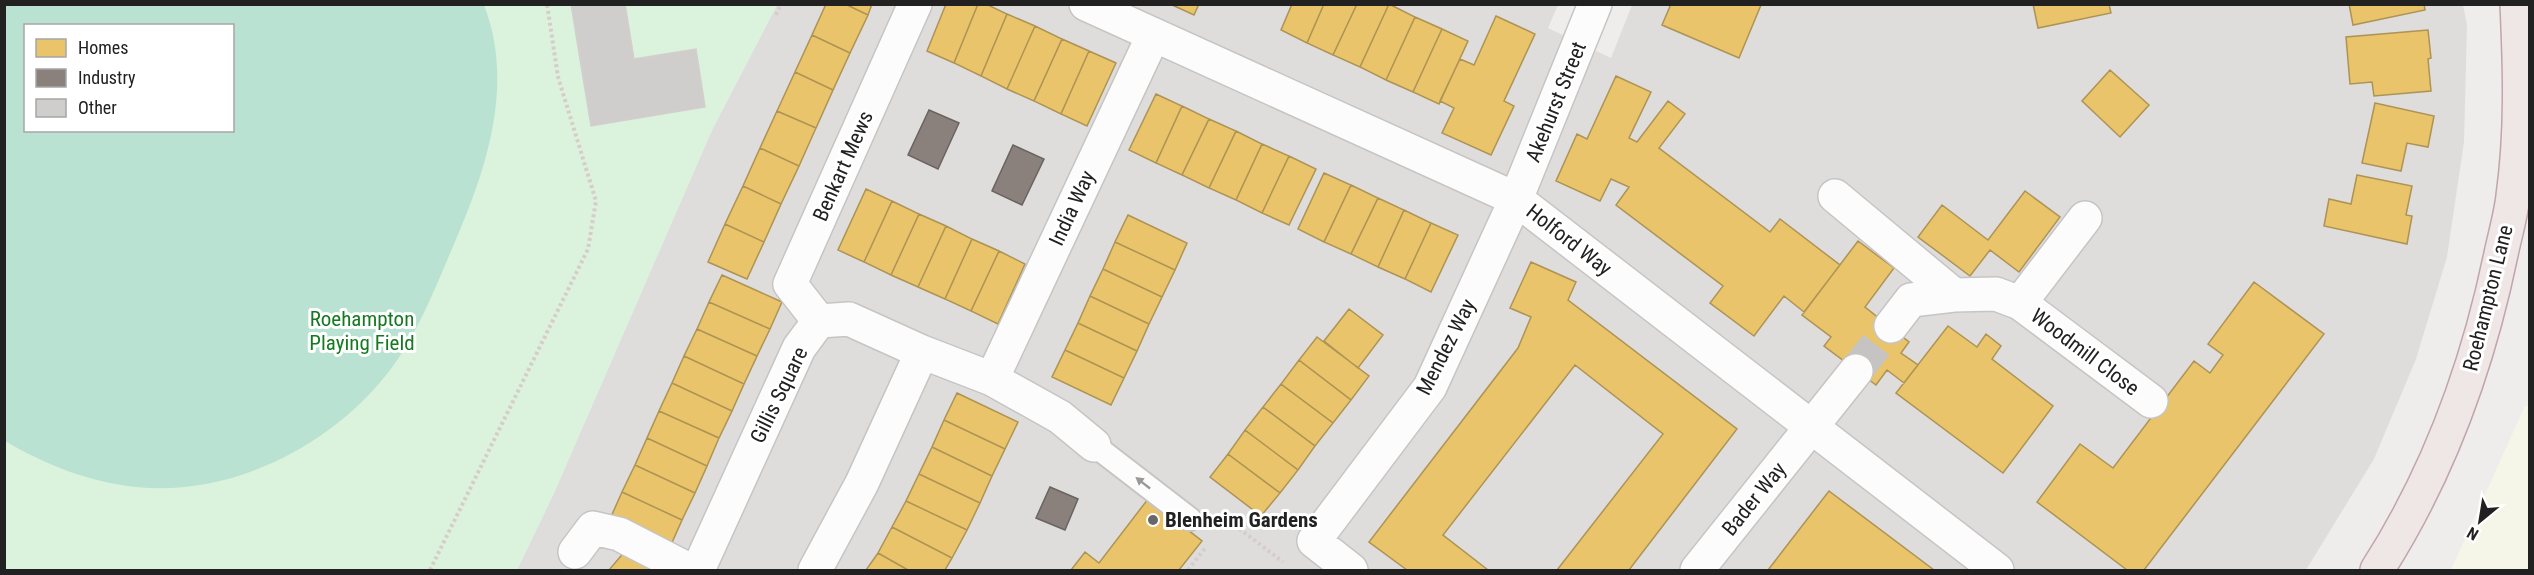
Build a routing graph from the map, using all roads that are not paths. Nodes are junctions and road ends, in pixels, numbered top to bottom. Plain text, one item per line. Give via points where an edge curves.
1 (915, 4) edge
2 (1086, 4) edge
3 (1595, 4) edge
4 (2517, 4) edge
5 (1153, 36) junction
6 (1835, 196) dead end
7 (1516, 199) junction
8 (2085, 218) dead end
9 (1954, 295) junction
10 (2020, 303) junction
11 (819, 321) junction
12 (1891, 326) tunnel mouth
13 (922, 352) junction
14 (1856, 371) tunnel mouth
15 (992, 379) junction
16 (2151, 401) dead end
17 (1811, 427) junction
18 (1094, 446) joint
19 (1190, 519) dead end
20 (575, 552) dead end
21 (689, 570) edge
22 (698, 570) edge
23 (815, 570) edge
24 (1351, 570) edge
25 (1696, 570) edge
26 (1997, 570) edge
27 (2377, 570) edge

1 - 11 street, Benkart Mews via 790,284
2 - 5 street, Holford Way
3 - 7 street, Akehurst Street
4 - 27 highway, Roehampton Lane via 2521,87 2513,197 2490,308 2475,359 2428,477
5 - 7 street, Holford Way
5 - 15 street, India Way
6 - 9 street
7 - 17 street, Holford Way
7 - 24 street, Mendez Way via 1430,387 1314,541
8 - 10 street, Woodmill Close
9 - 10 street, Woodmill Close via 1996,294
9 - 12 street, Woodmill Close via 1911,300
10 - 16 street, Woodmill Close
11 - 13 street via 849,319
11 - 22 street, Gillis Square via 799,348
13 - 15 street
13 - 23 street via 862,483
14 - 17 street
15 - 18 street via 1060,417
17 - 25 street, Bader Way
17 - 26 street, Holford Way
19 -> 18 lane
20 - 21 street via 593,528 620,534

